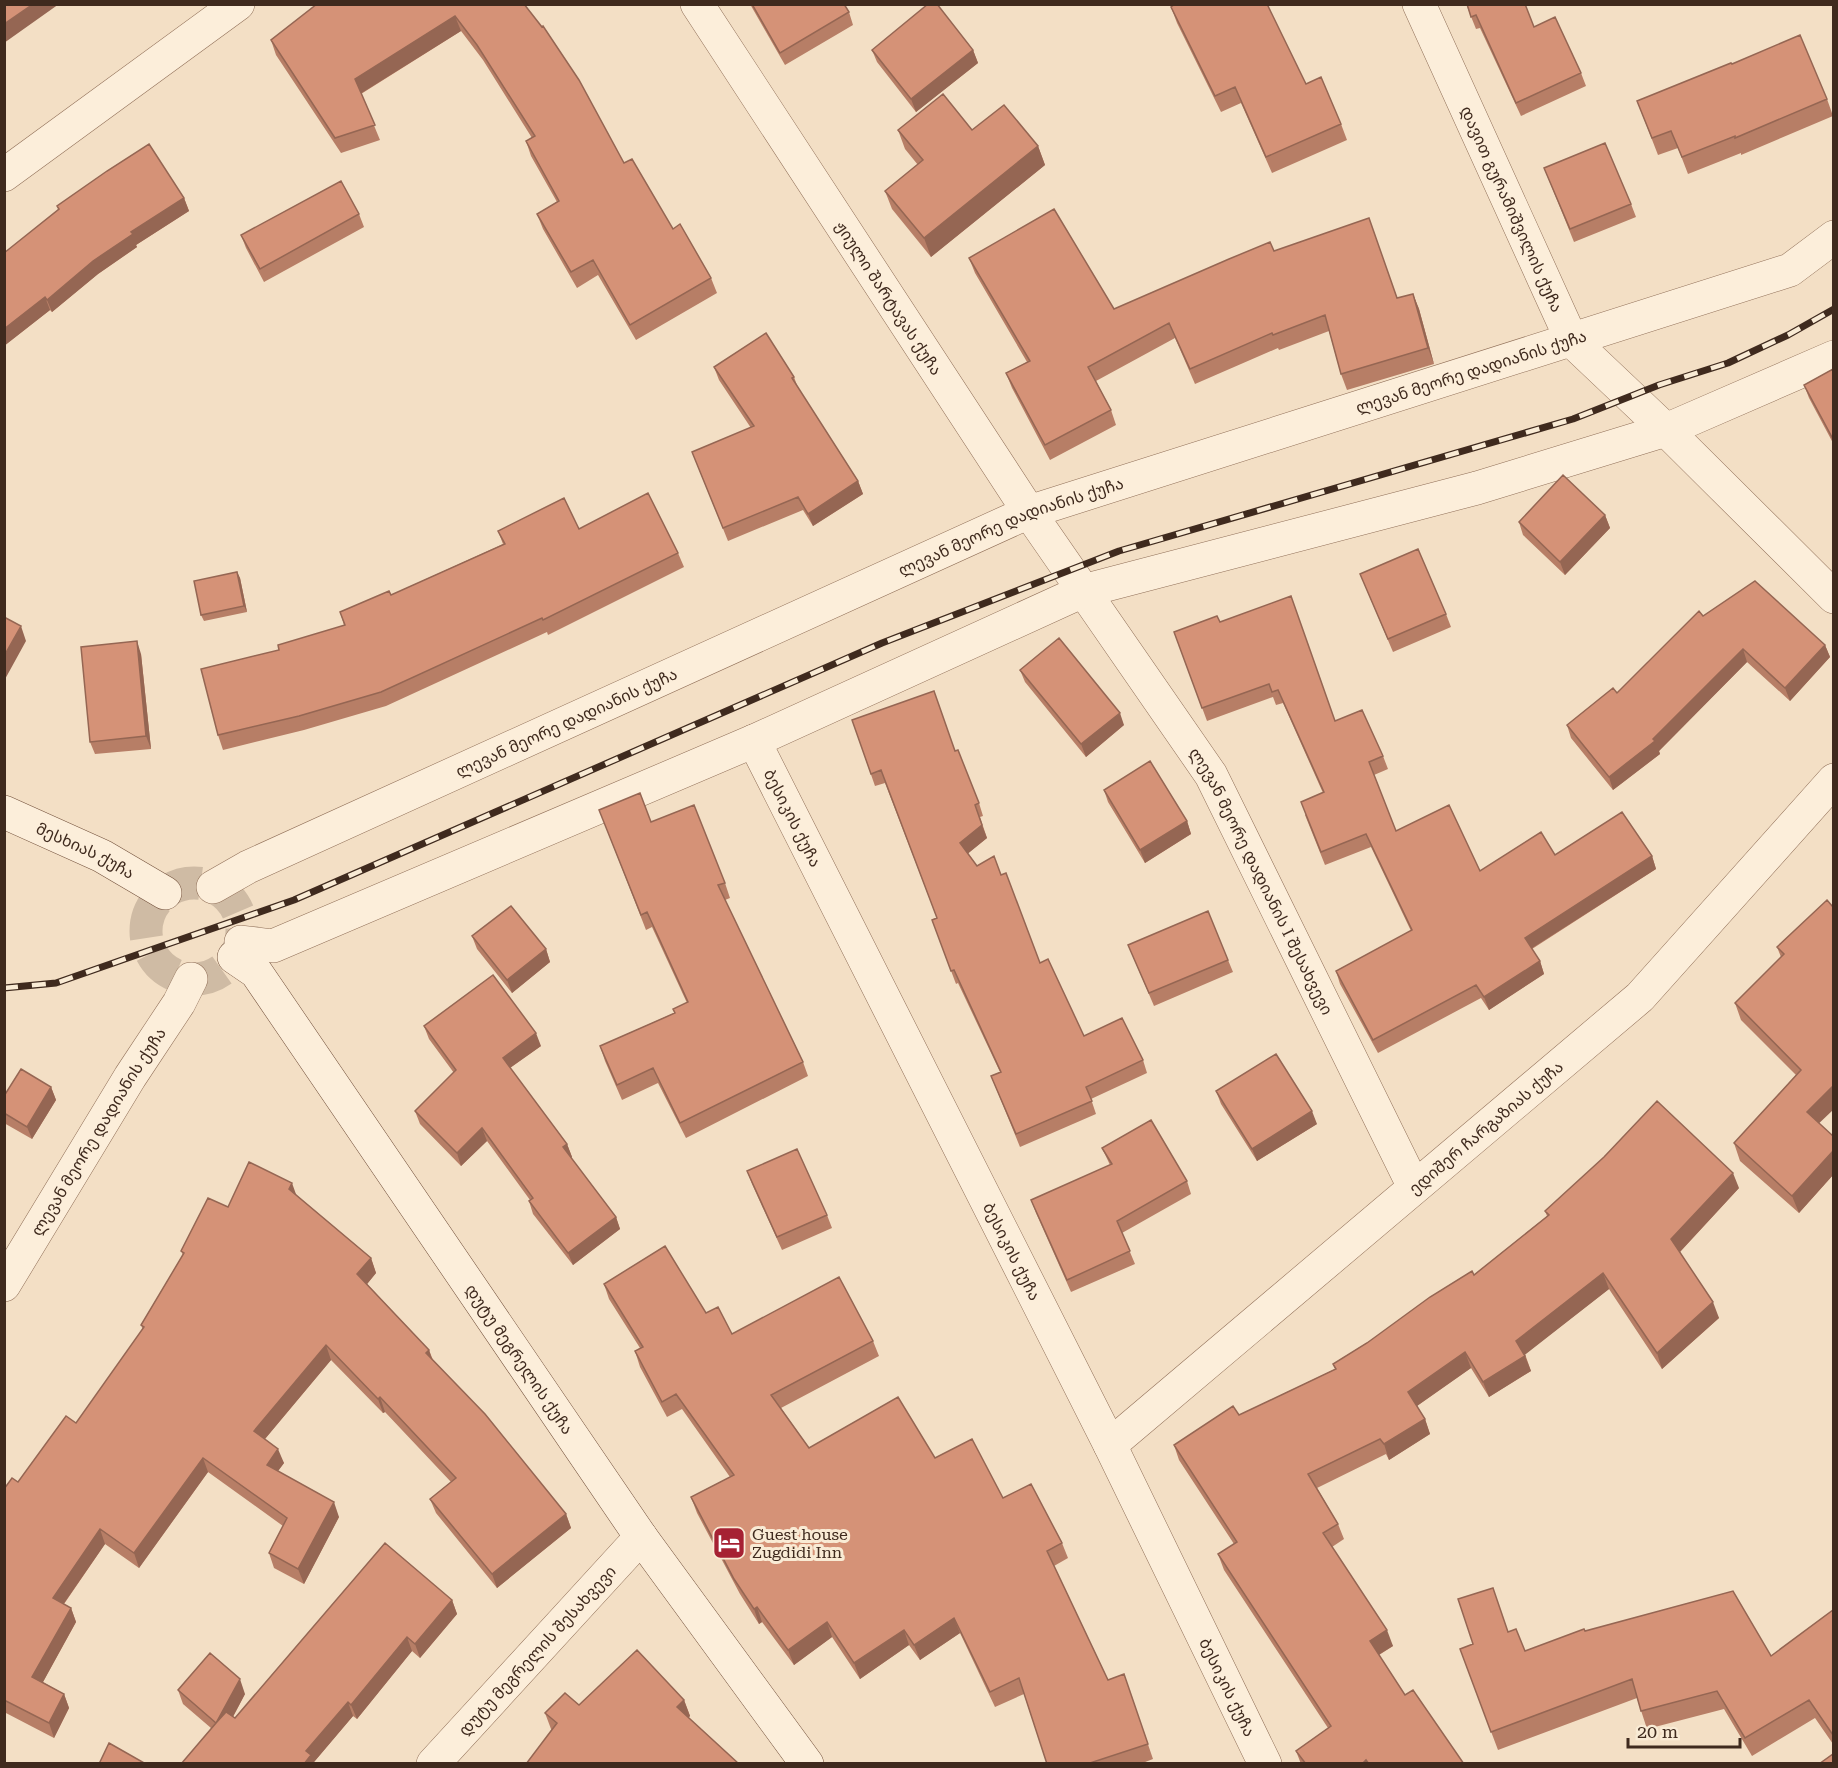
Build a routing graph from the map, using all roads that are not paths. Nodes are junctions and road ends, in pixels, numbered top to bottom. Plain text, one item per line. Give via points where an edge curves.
1 (238, 4) edge
2 (697, 4) edge
3 (1419, 4) edge
4 (4, 175) edge
5 (1833, 237) edge
6 (1572, 341) junction
7 (1833, 357) edge
8 (1666, 430) junction
9 (1029, 512) junction
10 (1083, 591) junction
11 (1833, 597) edge
12 (754, 741) junction
13 (1833, 780) edge
14 (4, 812) edge
15 (213, 887) dead end
16 (165, 892) dead end
17 (191, 980) dead end
18 (1414, 1187) junction
19 (4, 1285) edge
20 (1110, 1445) junction
21 (641, 1537) junction
22 (433, 1764) edge
23 (807, 1764) edge
24 (1265, 1764) edge

1 - 4 street
2 - 9 street, ჟიული შარტავას ქუჩა
3 - 6 street, დავით გურამიშვილის ქუჩა
5 - 6 street, ლევან მეორე დადიანის ქუჩა via 1790,270
6 - 8 street, დავით გურამიშვილის ქუჩა
6 - 9 street, ლევან მეორე დადიანის ქუჩა
7 - 8 street
8 - 10 street via 1477,488
8 - 11 street, დავით გურამიშვილის ქუჩა
9 - 10 street, ჟიული შარტავას ქუჩა
9 - 15 street, ლევან მეორე დადიანის ქუჩა via 248,867
10 - 12 street
10 - 18 street, ლევან მეორე დადიანის I შესახვევი via 1210,775
12 - 20 street, ბესიკის ქუჩა
12 - 21 street, დუტუ მეგრელის ქუჩა via 273,946 237,950 256,972
13 - 18 street, ედიშერ ჩარგაზიას ქუჩა via 1640,997
14 - 16 street, მესხიას ქუჩა via 102,856
17 - 19 street, ლევან მეორე დადიანის ქუჩა
18 - 20 street, ედიშერ ჩარგაზიას ქუჩა
20 - 24 street, ბესიკის ქუჩა
21 - 22 street, დუტუ მეგრელის შესახვევი
21 - 23 street, დუტუ მეგრელის ქუჩა

